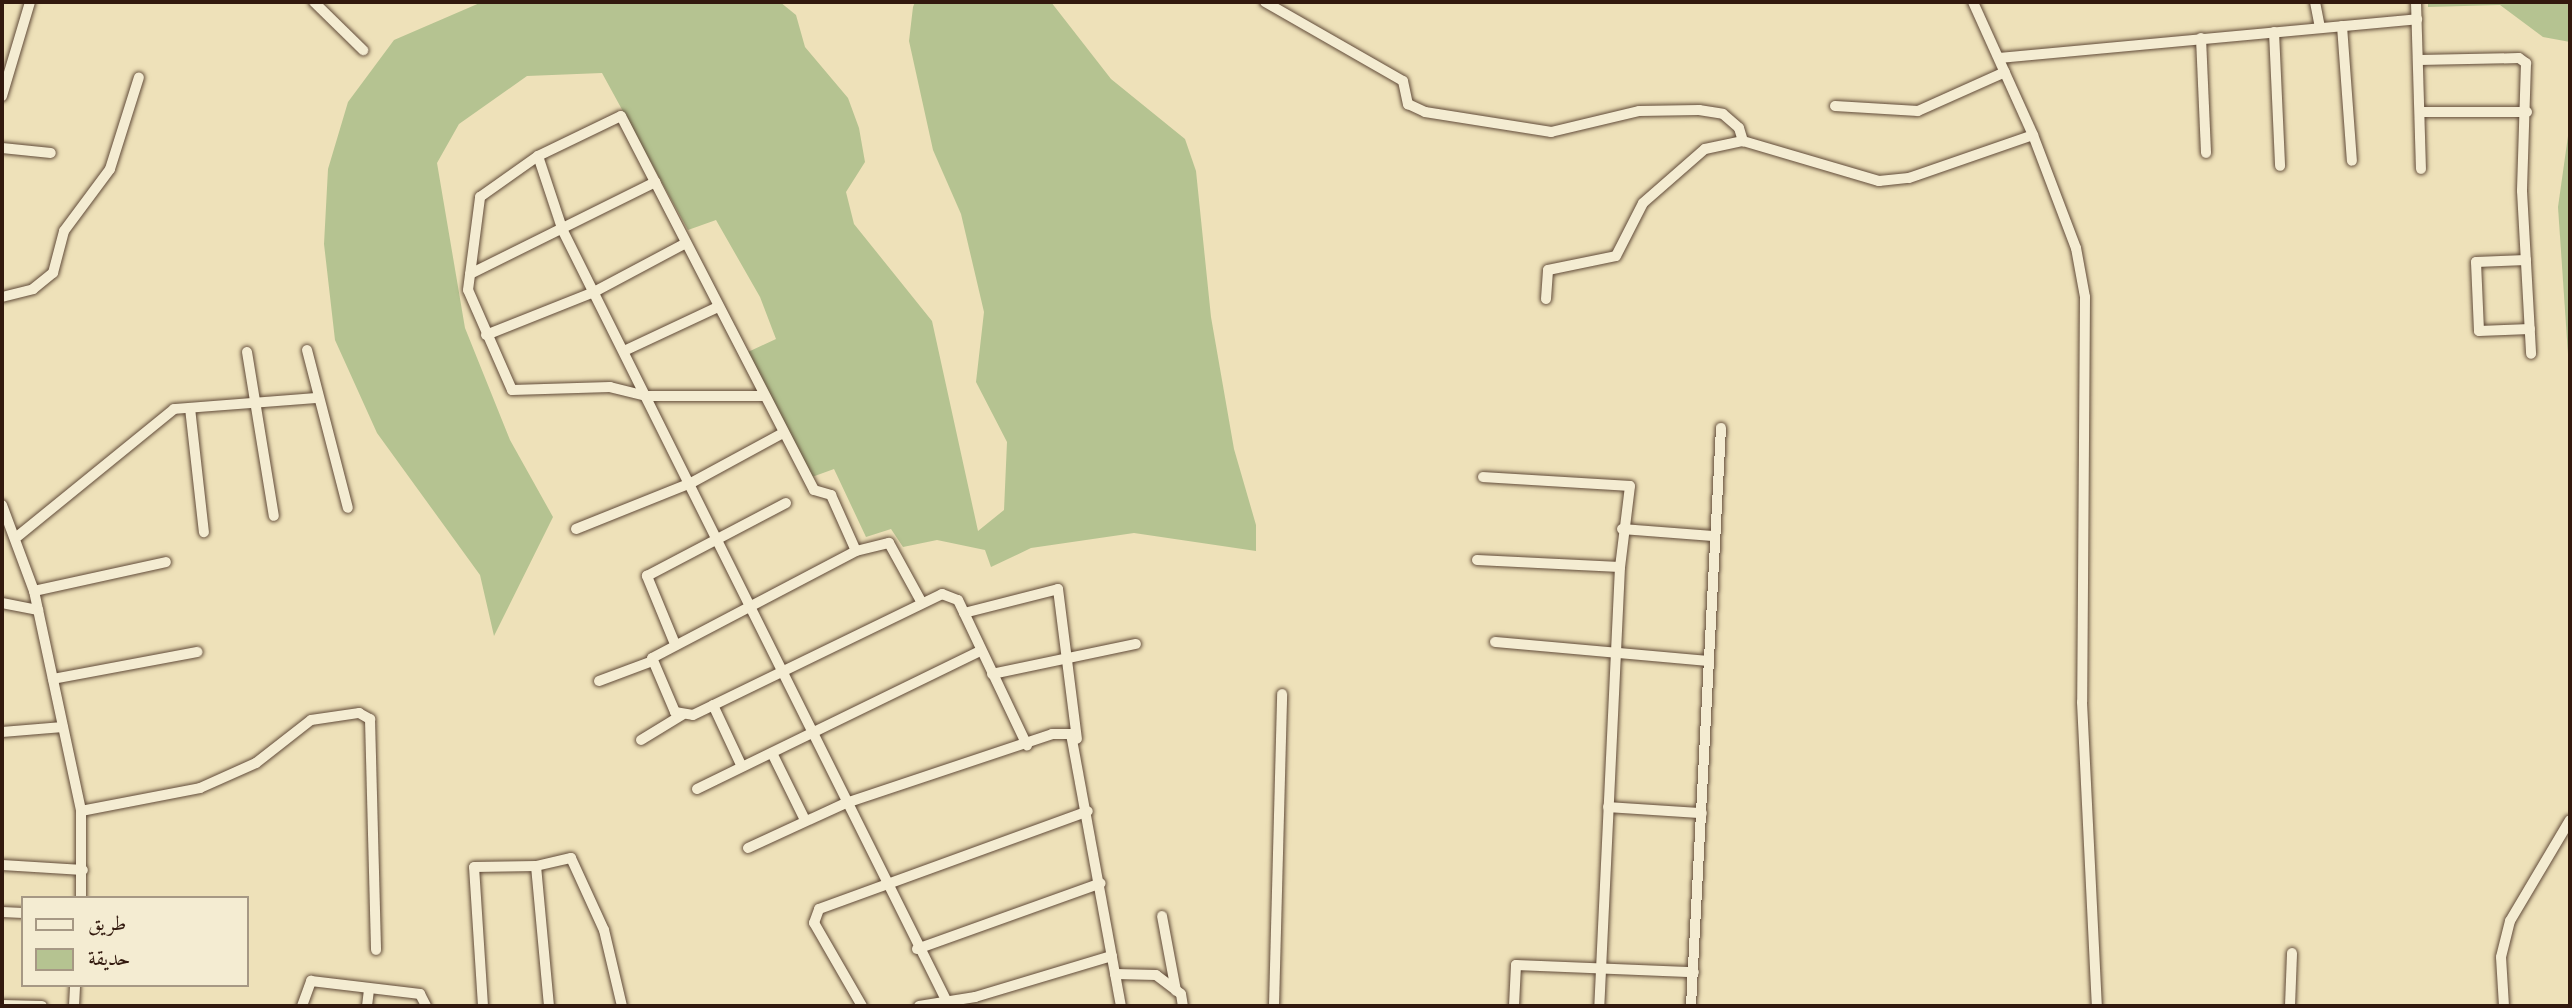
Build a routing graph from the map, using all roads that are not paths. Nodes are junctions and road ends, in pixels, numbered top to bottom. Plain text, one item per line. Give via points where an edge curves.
1 (30, 2) edge
2 (314, 2) edge
3 (1265, 2) edge
4 (1973, 2) edge
5 (2315, 2) edge
6 (2416, 2) edge
7 (2417, 19) junction
8 (2342, 26) junction
9 (2319, 27) junction
10 (2274, 32) junction
11 (2202, 38) junction
12 (363, 50) dead end
13 (1999, 58) junction
14 (2419, 60) junction
15 (6, 71) edge
16 (2005, 72) junction
17 (139, 77) dead end
18 (2, 96) edge
19 (1835, 106) dead end
20 (2423, 112) junction
21 (2527, 112) junction
22 (2033, 135) junction
23 (1744, 141) junction
24 (2, 148) edge
25 (51, 153) dead end
26 (2206, 153) dead end
27 (538, 156) junction
28 (2352, 161) dead end
29 (2280, 166) dead end
30 (2421, 169) dead end
31 (655, 182) junction
32 (563, 231) junction
33 (686, 243) junction
34 (2526, 260) junction
35 (470, 274) junction
36 (594, 292) junction
37 (2, 297) edge
38 (1546, 299) dead end
39 (718, 307) junction
40 (2530, 329) junction
41 (486, 335) junction
42 (307, 350) dead end
43 (624, 351) junction
44 (247, 352) dead end
45 (2531, 354) dead end
46 (646, 396) junction
47 (763, 396) junction
48 (318, 398) junction
49 (254, 404) junction
50 (190, 408) junction
51 (1721, 428) dead end
52 (783, 433) junction
53 (1483, 477) dead end
54 (691, 483) junction
55 (786, 503) dead end
56 (2, 505) edge
57 (348, 508) dead end
58 (274, 516) dead end
59 (1622, 528) junction
60 (576, 529) dead end
61 (204, 532) dead end
62 (18, 536) junction
63 (1713, 536) junction
64 (721, 542) junction
65 (856, 551) junction
66 (1478, 560) dead end
67 (166, 562) dead end
68 (1620, 567) junction
69 (34, 591) junction
70 (2, 603) edge
71 (922, 604) junction
72 (751, 608) junction
73 (38, 610) junction
74 (964, 613) junction
75 (1495, 642) dead end
76 (676, 644) junction
77 (1136, 644) dead end
78 (1618, 649) junction
79 (980, 651) junction
80 (197, 652) dead end
81 (1067, 659) junction
82 (1706, 661) junction
83 (650, 662) junction
84 (784, 671) junction
85 (992, 674) junction
86 (53, 679) junction
87 (599, 681) dead end
88 (1282, 694) dead end
89 (713, 705) junction
90 (682, 715) junction
91 (63, 727) junction
92 (2, 732) edge
93 (811, 734) junction
94 (1077, 739) junction
95 (641, 740) dead end
96 (1027, 744) junction
97 (772, 753) junction
98 (742, 767) junction
99 (697, 789) dead end
100 (846, 803) junction
101 (1608, 807) junction
102 (81, 811) junction
103 (1088, 811) junction
104 (1702, 813) junction
105 (805, 820) junction
106 (2570, 820) edge
107 (748, 848) dead end
108 (2, 865) edge
109 (536, 866) junction
110 (83, 870) junction
111 (1101, 883) junction
112 (883, 886) junction
113 (81, 896) edge
114 (2, 912) edge
115 (21, 913) edge
116 (1162, 916) dead end
117 (917, 949) junction
118 (376, 950) dead end
119 (2292, 953) dead end
120 (1112, 956) junction
121 (1601, 966) junction
122 (1694, 972) junction
123 (1115, 974) junction
124 (75, 987) edge
125 (369, 989) junction
126 (1176, 991) junction
127 (948, 1004) edge
128 (2, 1005) edge
129 (39, 1006) edge
130 (74, 1006) edge
131 (302, 1006) edge
132 (367, 1006) edge
133 (426, 1006) edge
134 (482, 1006) edge
135 (550, 1006) edge
136 (622, 1006) edge
137 (862, 1006) edge
138 (919, 1006) edge
139 (1121, 1006) edge
140 (1183, 1006) edge
141 (1273, 1006) edge
142 (1514, 1006) edge
143 (1599, 1006) edge
144 (1691, 1006) edge
145 (2097, 1006) edge
146 (2290, 1006) edge
147 (2504, 1006) edge

1 - 15 street
2 - 12 street
3 - 23 street via 1403,81 1408,104 1425,112 1559,132 1639,111 1699,110 1723,114
4 - 13 street
5 - 9 street
6 - 7 street
7 - 8 street
7 - 14 street
8 - 9 street
8 - 28 street
9 - 10 street
10 - 11 street
10 - 29 street
11 - 13 street
11 - 26 street
13 - 16 street
14 - 20 street
14 - 21 street via 2519,58 2526,64
15 - 18 street
16 - 19 street via 1918,111
16 - 22 street
17 - 37 street via 110,169 64,231 53,274 33,289
20 - 21 street
20 - 30 street
21 - 34 street
22 - 23 street via 1909,178 1879,181
22 - 145 street via 2076,248 2085,297 2082,714
23 - 38 street via 1705,149 1687,161 1643,203 1616,256 1548,270
24 - 25 street
27 - 31 street via 621,116
27 - 32 street
27 - 35 street via 480,197
31 - 32 street
31 - 33 street
32 - 35 street
32 - 36 street
33 - 36 street
33 - 39 street
34 - 40 street
34 - 40 street via 2476,262 2479,331
35 - 41 street via 468,290
36 - 41 street
36 - 43 street
39 - 43 street
39 - 47 street
40 - 45 street
41 - 46 street via 512,390 610,387
42 - 48 street
43 - 46 street
44 - 49 street
46 - 47 street
46 - 54 street
47 - 52 street
48 - 49 street
48 - 57 street
49 - 50 street
49 - 58 street
50 - 61 street
50 - 62 street via 174,409
51 - 63 street
52 - 54 street
52 - 65 street via 814,490 831,495
53 - 59 street via 1630,486
54 - 60 street
54 - 64 street
55 - 64 street
56 - 62 street
59 - 63 street
59 - 68 street
62 - 69 street
63 - 82 street
64 - 72 street
64 - 76 street via 646,576
65 - 71 street via 889,543
65 - 72 street
66 - 68 street
67 - 69 street
68 - 78 street
69 - 73 street
70 - 73 street
71 - 74 street via 952,596
71 - 84 street
72 - 76 street
72 - 84 street
73 - 86 street
74 - 79 street
74 - 81 street via 1058,589
75 - 78 street
76 - 83 street
77 - 81 street
78 - 82 street
78 - 101 street
79 - 85 street
79 - 93 street
80 - 86 street
81 - 85 street
81 - 94 street
82 - 104 street
83 - 87 street
83 - 90 street via 674,712
84 - 89 street
84 - 93 street
85 - 96 street
86 - 91 street
88 - 141 street
89 - 90 street
89 - 98 street
90 - 95 street
91 - 92 street
91 - 102 street
93 - 97 street
93 - 100 street
94 - 96 street via 1065,732
94 - 103 street
96 - 100 street
97 - 98 street
97 - 105 street
98 - 99 street
100 - 105 street
100 - 112 street
101 - 104 street
101 - 121 street
102 - 110 street
102 - 118 street via 200,788 256,763 311,720 359,713 370,719
103 - 111 street
103 - 112 street
104 - 122 street
105 - 107 street
106 - 147 street via 2510,921 2501,957
108 - 110 street
109 - 134 street via 474,867
109 - 135 street
109 - 136 street via 571,858 604,930
110 - 113 street
111 - 117 street
111 - 120 street
112 - 117 street
112 - 137 street via 815,915
114 - 115 street
116 - 126 street
117 - 127 street
119 - 146 street
120 - 123 street
120 - 127 street
121 - 122 street
121 - 142 street via 1516,965
121 - 143 street
122 - 144 street
123 - 126 street via 1156,975
123 - 139 street
124 - 130 street
125 - 131 street via 307,981
125 - 132 street
125 - 133 street via 420,994
126 - 140 street
127 - 138 street
128 - 129 street

